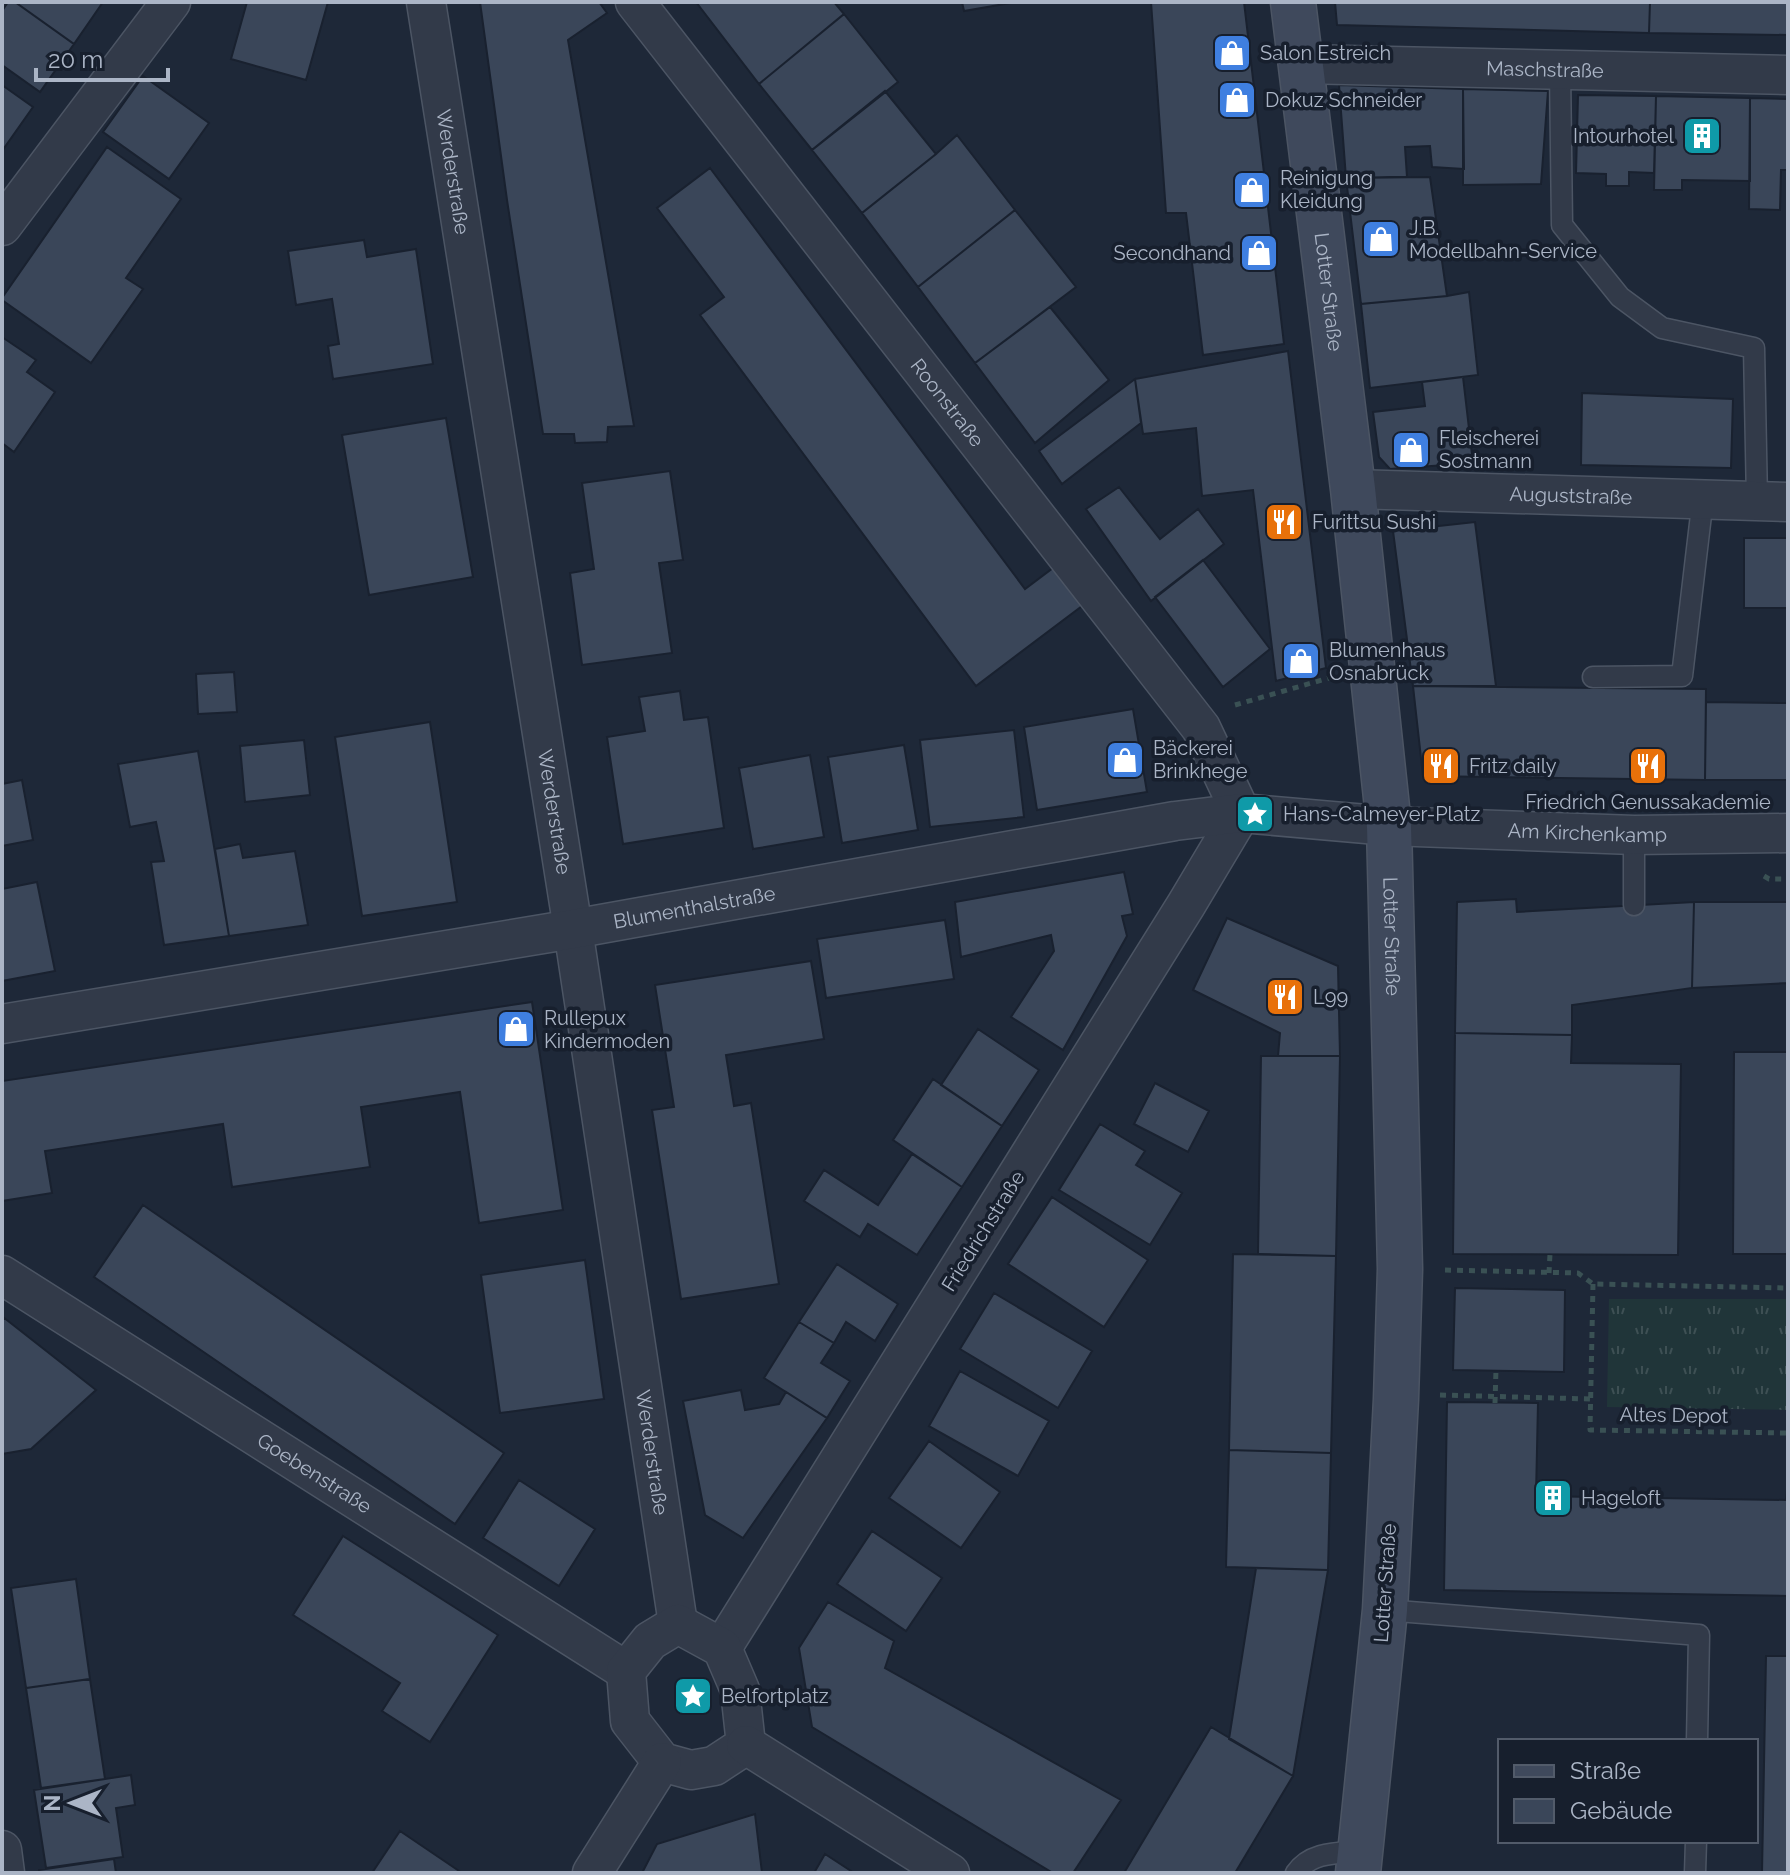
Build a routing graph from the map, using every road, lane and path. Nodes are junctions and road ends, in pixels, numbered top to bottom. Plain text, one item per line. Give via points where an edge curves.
1 (171, 2) edge
2 (426, 2) edge
3 (635, 2) edge
4 (1293, 2) edge
5 (1301, 64) junction
6 (1560, 69) junction
7 (1788, 75) edge
8 (2, 226) edge
9 (1353, 489) junction
10 (1703, 498) junction
11 (1772, 502) edge
12 (1593, 677) dead end
13 (1326, 679) dead end
14 (1228, 708) dead end
15 (1241, 813) junction
16 (1389, 826) junction
17 (1788, 833) edge
18 (1634, 835) junction
19 (1634, 905) dead end
20 (573, 929) junction
21 (2, 1024) edge
22 (1550, 1254) dead end
23 (1400, 1269) junction
24 (1549, 1273) junction
25 (2, 1275) edge
26 (1593, 1284) junction
27 (1788, 1288) edge
28 (1496, 1369) dead end
29 (1396, 1394) junction
30 (1591, 1399) junction
31 (1495, 1403) dead end
32 (1788, 1433) edge
33 (1385, 1610) junction
34 (678, 1624) junction
35 (722, 1648) junction
36 (626, 1671) junction
37 (1697, 1739) edge
38 (746, 1745) junction
39 (662, 1762) junction
40 (1696, 1843) edge
41 (2, 1850) edge
42 (1359, 1862) edge
43 (5, 1873) edge
44 (592, 1873) edge
45 (950, 1873) edge
46 (1296, 1873) edge
47 (1695, 1873) edge

1 - 8 street
2 - 20 street, Werderstraße
3 - 15 street, Roonstraße via 1201,728
4 - 5 street, Lotter Straße
5 - 6 street, Maschstraße
5 - 9 street, Lotter Straße
6 - 7 street, Maschstraße
6 - 11 lane via 1562,225 1620,297 1662,328 1754,348
9 - 10 street, Auguststraße
9 - 16 street, Lotter Straße
10 - 11 street, Auguststraße
10 - 12 lane via 1682,676
13 - 14 path
15 - 16 street, Blumenthalstraße
15 - 20 street, Blumenthalstraße
15 - 35 street, Friedrichstraße
16 - 18 street, Am Kirchenkamp
16 - 23 street, Lotter Straße
17 - 18 street, Am Kirchenkamp
18 - 19 lane
20 - 21 street, Blumenthalstraße
20 - 34 street, Werderstraße
22 - 24 path
23 - 24 path
23 - 29 street, Lotter Straße
24 - 26 path via 1578,1273
25 - 36 street, Goebenstraße
26 - 27 path
26 - 30 path, Altes Depot
28 - 31 path, bridge
29 - 30 path, Altes Depot
29 - 33 street, Lotter Straße
30 - 32 path, Altes Depot via 1590,1430
33 - 37 lane via 1699,1635
33 - 42 street, Lotter Straße
34 - 35 street
34 - 36 street via 650,1641
35 - 38 street via 740,1690
36 - 39 street via 630,1721
38 - 39 street via 714,1766 691,1770
38 - 45 street
39 - 44 street
40 - 47 lane
41 - 43 street
42 - 46 lane via 1324,1854

